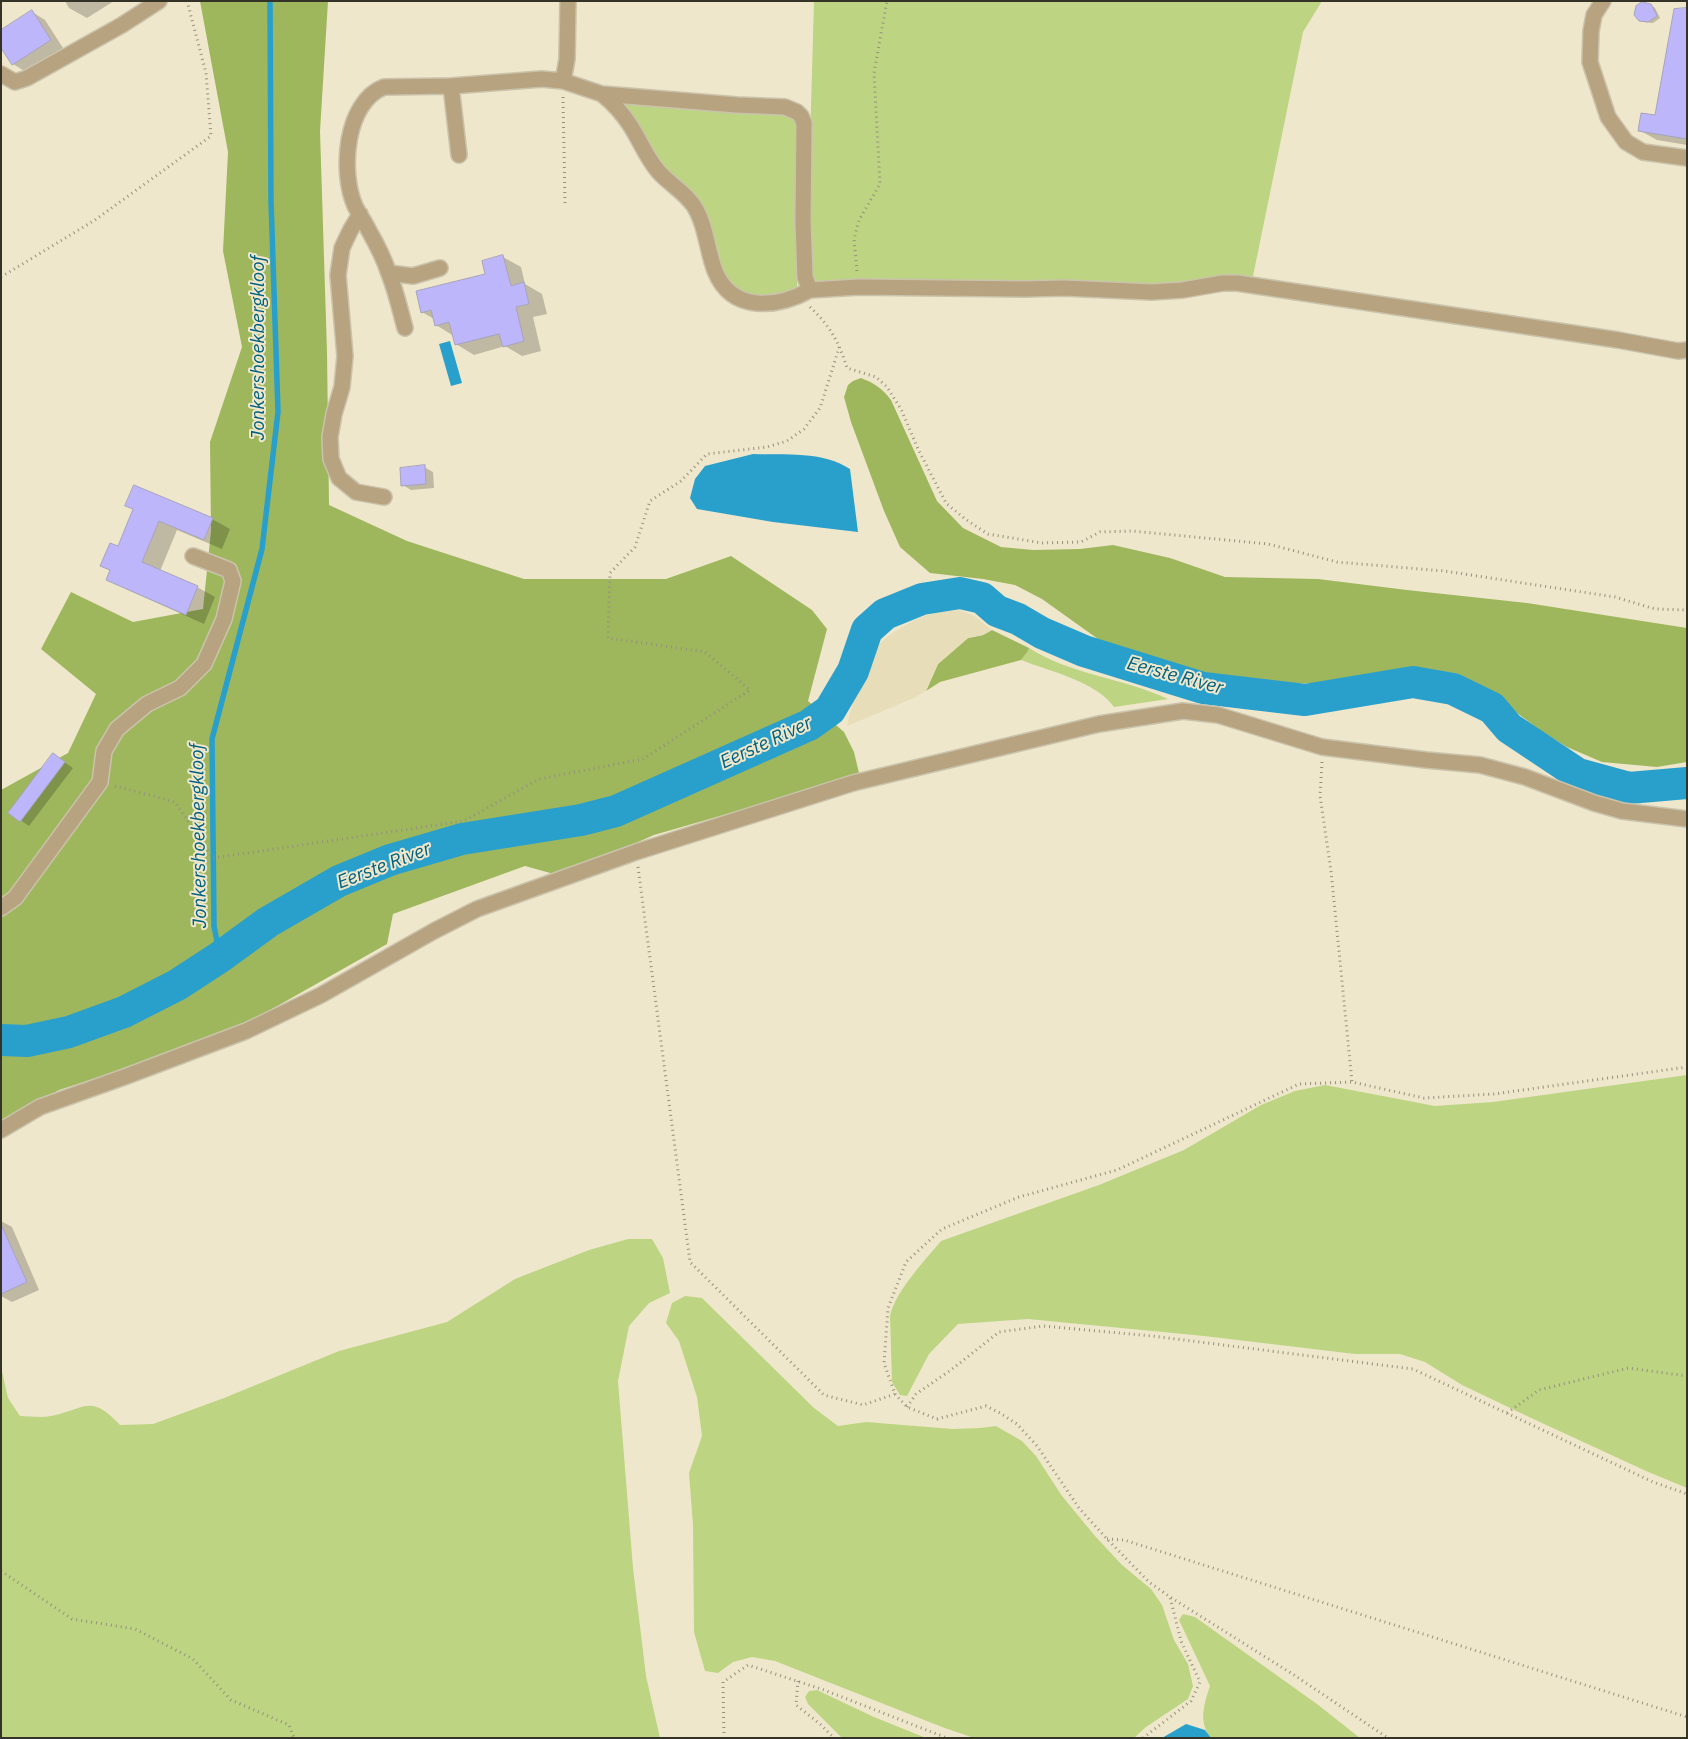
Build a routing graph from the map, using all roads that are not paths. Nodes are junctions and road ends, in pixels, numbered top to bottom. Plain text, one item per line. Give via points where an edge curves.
1 (159, 1) edge
2 (568, 1) edge
3 (1602, 1) edge
4 (1, 74) edge
5 (563, 81) junction
6 (451, 86) junction
7 (602, 94) junction
8 (459, 155) dead end
9 (1687, 158) edge
10 (360, 214) junction
11 (440, 268) dead end
12 (389, 273) junction
13 (803, 294) junction
14 (406, 328) dead end
15 (1687, 350) edge
16 (384, 497) dead end
17 (193, 556) dead end
18 (1687, 818) edge
19 (1, 908) edge
20 (1, 1130) edge

1 - 4 street via 27,78 15,82
2 - 5 street via 567,59
3 - 9 street via 1594,15 1590,62 1608,117 1626,142 1643,152
5 - 6 street via 542,79
5 - 7 street
6 - 8 street
6 - 10 street via 384,87 366,101 351,130 347,154 354,204
7 - 13 street via 630,125 658,172 693,204 716,272 726,288 753,304 773,304
7 - 13 street via 785,106 797,112 804,123
10 - 12 street
10 - 16 street via 342,248 338,275 345,356 342,387 330,437 331,459 339,478 356,492
11 - 12 street via 413,276
12 - 14 street
13 - 15 street via 859,287 1152,292 1237,283
17 - 19 street via 229,570 234,581 224,619 204,664 180,688 147,704 117,729 104,751 100,782 16,898
18 - 20 street via 1622,811 1594,804 1525,777 1480,765 1322,747 1218,715 1183,710 1099,724 853,782 636,852 477,909 321,995 246,1031 40,1106

